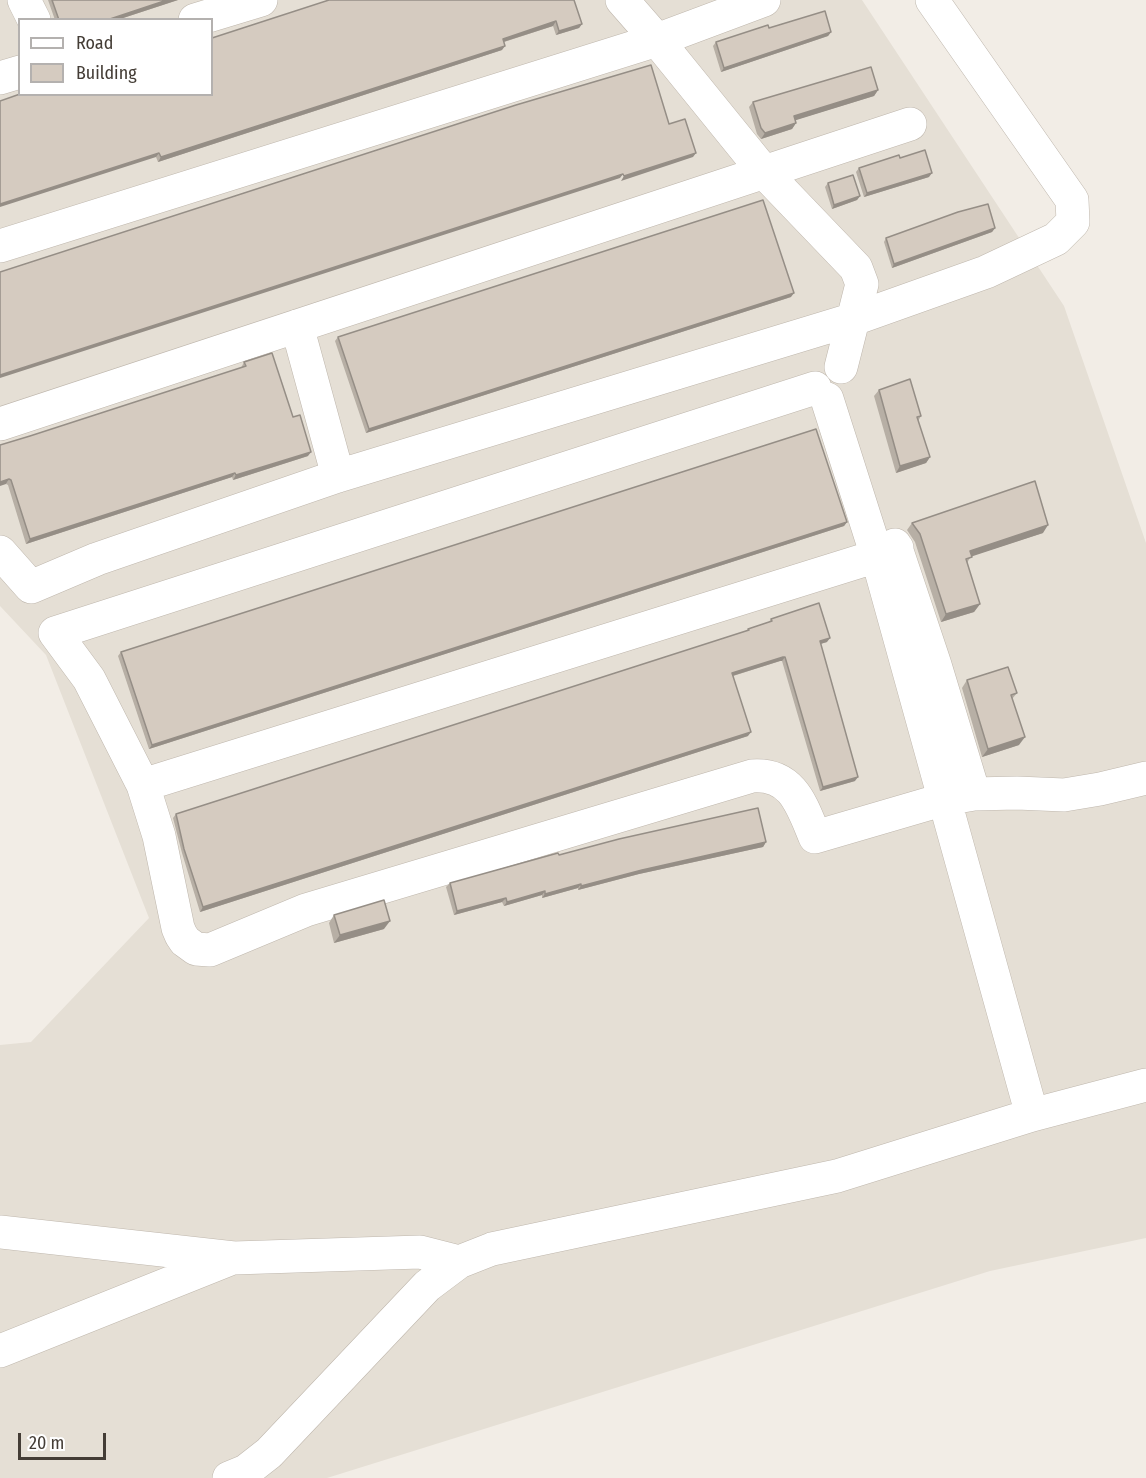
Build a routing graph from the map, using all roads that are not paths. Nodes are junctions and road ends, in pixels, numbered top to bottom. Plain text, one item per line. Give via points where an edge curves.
1 (24, 0) edge
2 (261, 0) edge
3 (622, 0) edge
4 (764, 0) edge
5 (932, 0) edge
6 (33, 18) edge
7 (202, 18) edge
8 (657, 40) junction
9 (18, 73) edge
10 (0, 78) edge
11 (910, 124) dead end
12 (764, 172) junction
13 (0, 246) edge
14 (854, 319) junction
15 (297, 326) junction
16 (831, 388) junction
17 (0, 424) edge
18 (338, 476) junction
19 (0, 552) edge
20 (887, 552) junction
21 (1146, 778) edge
22 (143, 785) junction
23 (959, 796) junction
24 (1146, 1085) edge
25 (1032, 1115) junction
26 (0, 1232) edge
27 (234, 1258) junction
28 (459, 1262) junction
29 (0, 1351) edge
30 (229, 1478) edge

1 - 6 street
2 - 7 street
3 - 8 street
4 - 8 street
5 - 14 street via 1072,200 1073,222 1056,239 986,272
8 - 12 street
8 - 13 street
9 - 10 street
11 - 12 street
12 - 14 street via 856,268 862,284
12 - 15 street
14 - 16 street
14 - 18 street
15 - 17 street
15 - 18 street
16 - 20 street
16 - 22 street via 55,633 89,679
18 - 19 street via 97,558 31,587
20 - 22 street
20 - 23 street
21 - 23 street via 1064,795
22 - 23 street via 159,836 177,928 185,941 201,950 210,950 306,910 752,776 779,781 792,789 815,837
23 - 25 street
24 - 25 street
25 - 28 street via 837,1176 492,1249
26 - 27 street
27 - 28 street via 420,1252
27 - 29 street
28 - 30 street via 427,1286 269,1454 246,1472

